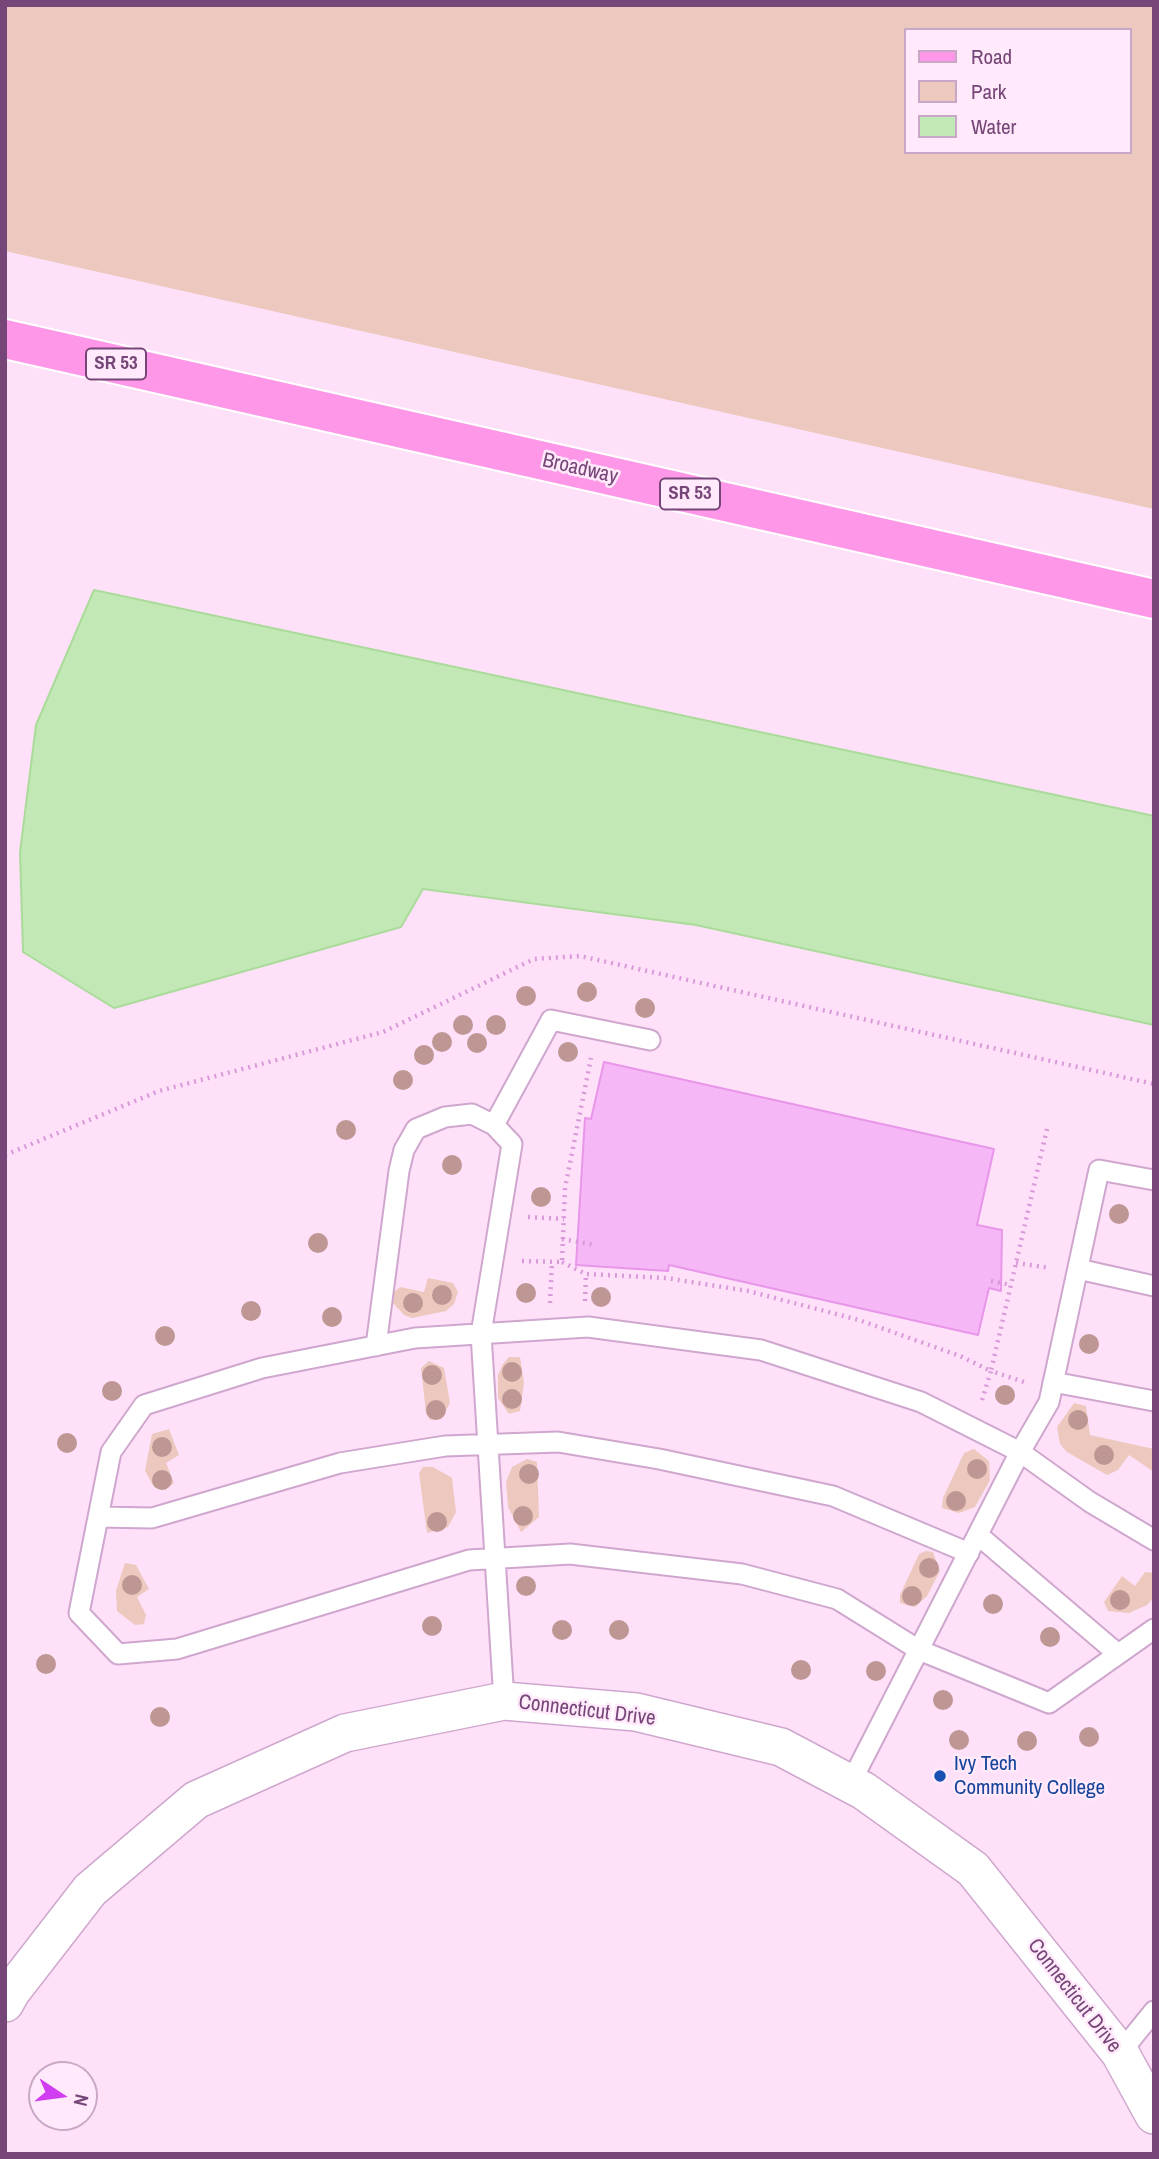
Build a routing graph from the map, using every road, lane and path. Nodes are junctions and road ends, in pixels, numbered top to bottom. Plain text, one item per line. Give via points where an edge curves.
1 (5, 340) edge
2 (1154, 599) edge
3 (597, 1029) junction
4 (650, 1040) dead end
5 (494, 1125) junction
6 (1047, 1129) dead end
7 (1154, 1180) edge
8 (525, 1217) dead end
9 (564, 1219) junction
10 (562, 1239) junction
11 (596, 1245) dead end
12 (516, 1261) dead end
13 (552, 1262) junction
14 (562, 1262) junction
15 (1078, 1269) junction
16 (586, 1274) junction
17 (991, 1281) dead end
18 (1012, 1285) junction
19 (1154, 1286) edge
20 (561, 1308) dead end
21 (584, 1309) dead end
22 (481, 1334) junction
23 (376, 1346) junction
24 (1053, 1382) junction
25 (1154, 1401) edge
26 (489, 1444) junction
27 (1020, 1452) junction
28 (98, 1517) junction
29 (978, 1535) junction
30 (1154, 1539) edge
31 (969, 1553) junction
32 (494, 1558) junction
33 (1154, 1629) edge
34 (919, 1650) junction
35 (1118, 1654) junction
36 (504, 1701) junction
37 (850, 1784) junction
38 (5, 2003) edge
39 (1154, 2011) edge
40 (1120, 2053) junction
41 (1154, 2115) edge

1 - 2 main road, Broadway / SR 53
3 - 4 lane
3 - 5 lane via 551,1020
3 - 9 path via 565,1188
5 - 22 lane via 512,1144
5 - 23 lane via 472,1114 445,1117 416,1129 404,1150
6 - 18 path
7 - 15 lane via 1100,1170
8 - 9 path
9 - 10 path
10 - 11 path
10 - 14 path
12 - 13 path
13 - 14 path
13 - 20 path via 549,1307
14 - 16 path
15 - 19 lane
15 - 24 lane
16 - 18 path via 748,1291 859,1320 992,1371
16 - 21 path
17 - 18 path
22 - 23 lane via 415,1338
22 - 26 lane
22 - 27 lane via 588,1328 761,1350 921,1402
23 - 28 lane via 262,1368 144,1405 111,1452
24 - 25 lane
24 - 27 lane via 1049,1402
26 - 28 lane via 445,1446 340,1463 152,1518
26 - 31 lane via 558,1442 833,1496
26 - 32 lane
27 - 29 lane
27 - 30 lane via 1090,1502
28 - 32 lane via 79,1613 118,1654 177,1649 468,1560
29 - 31 lane
29 - 35 lane
31 - 34 lane
32 - 34 lane via 570,1554 743,1574 837,1599
32 - 36 lane
33 - 35 lane
34 - 35 lane via 1049,1703
34 - 37 lane
36 - 37 street, Connecticut Drive via 636,1712 780,1747
36 - 38 street, Connecticut Drive via 345,1733 196,1800 90,1890
37 - 40 street, Connecticut Drive via 973,1869
39 - 40 lane
40 - 41 street, Connecticut Drive

